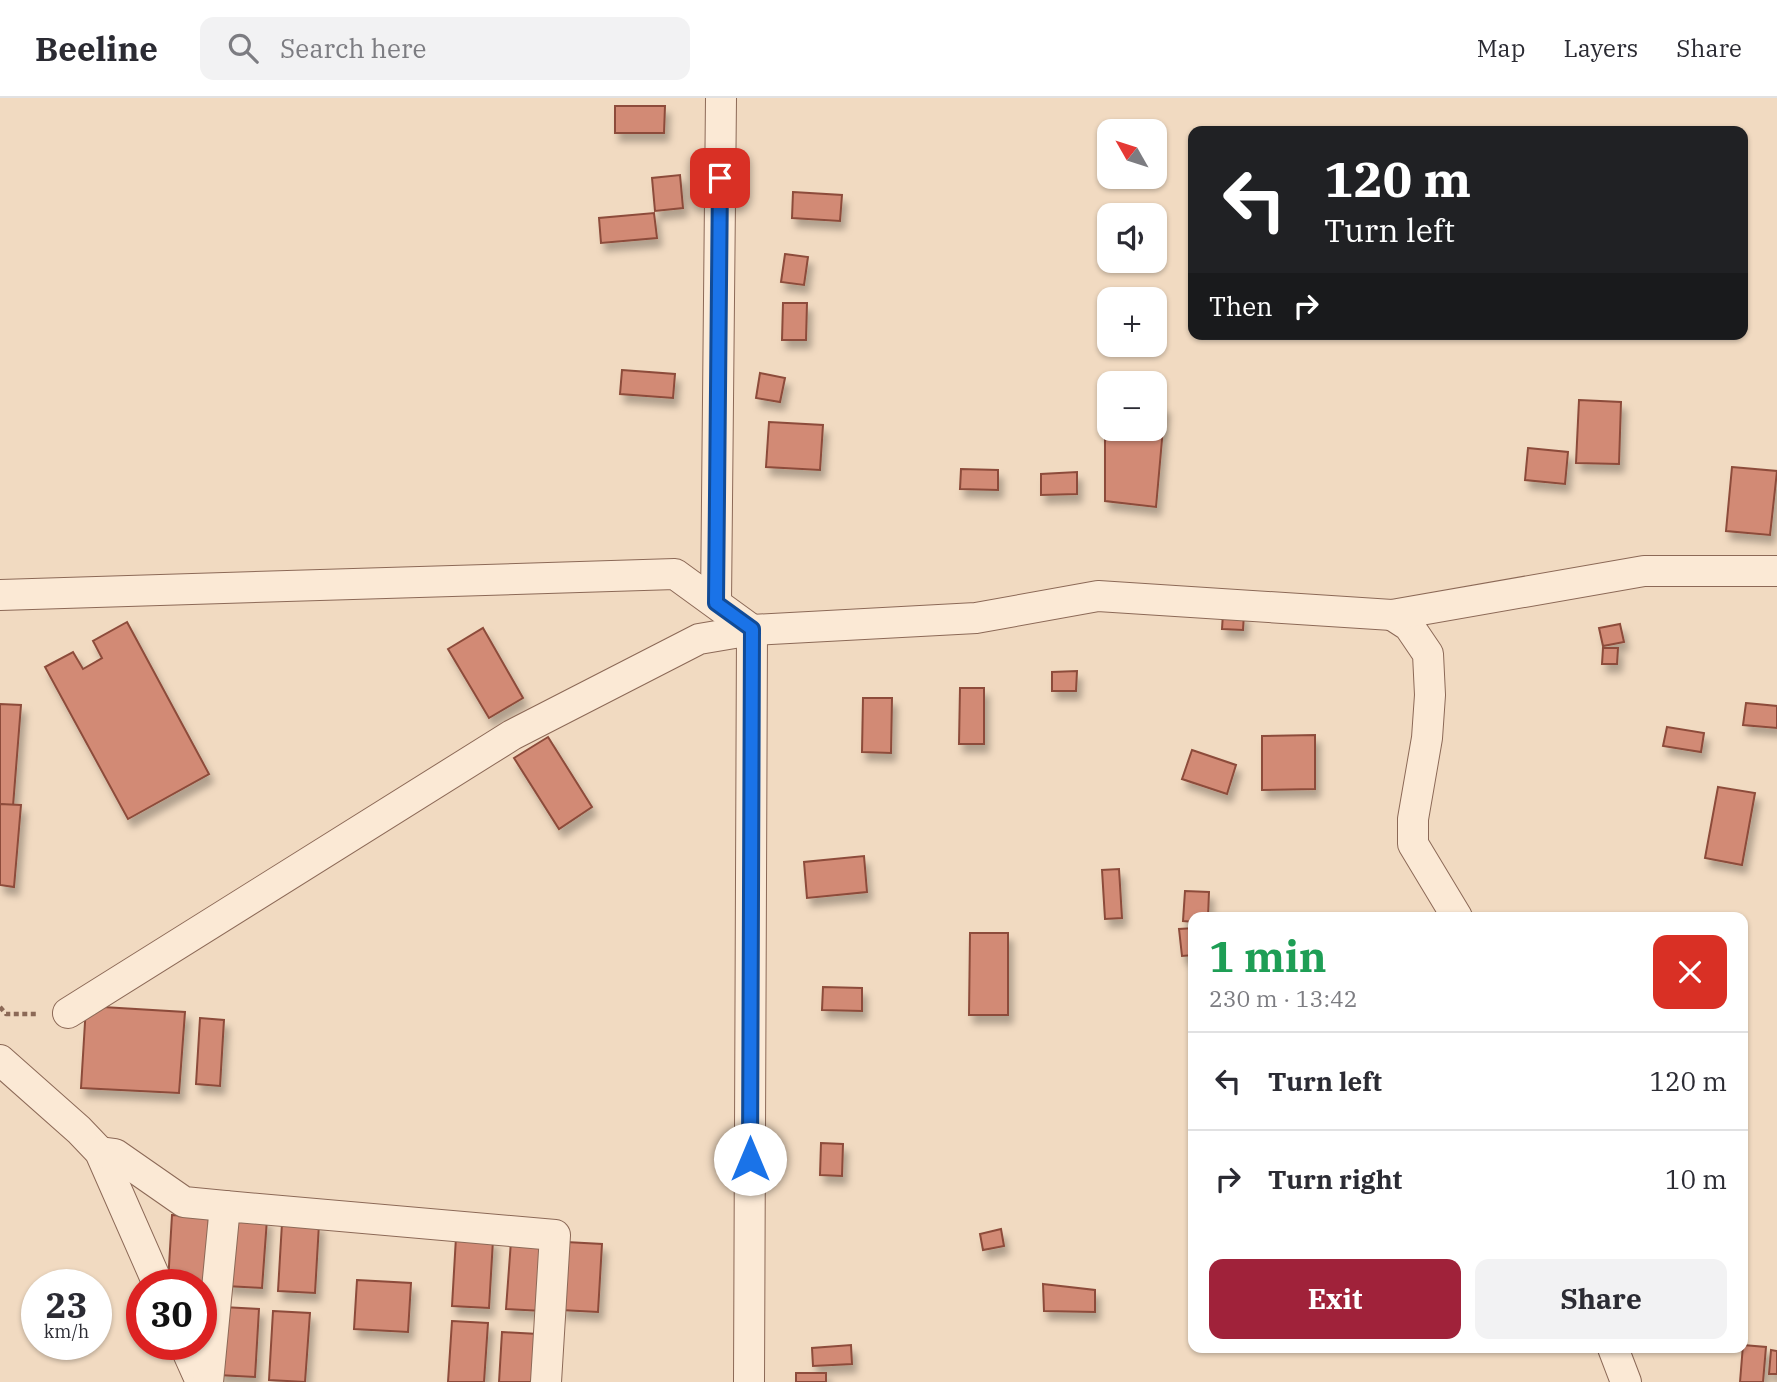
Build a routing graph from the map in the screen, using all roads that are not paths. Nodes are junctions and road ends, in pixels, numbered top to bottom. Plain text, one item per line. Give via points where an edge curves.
1 (721, 98) edge
2 (1777, 571) edge
3 (0, 595) edge
4 (716, 603) junction
5 (1392, 615) junction
6 (752, 629) junction
7 (1454, 912) edge
8 (68, 1013) road end
9 (0, 1060) edge
10 (100, 1153) junction
11 (225, 1206) junction
12 (151, 1269) edge
13 (1615, 1353) edge
14 (191, 1360) edge
15 (201, 1382) edge
16 (208, 1382) edge
17 (545, 1382) edge
18 (750, 1382) edge
19 (1626, 1382) edge

1 - 4 street
2 - 5 street via 1644,571
3 - 4 street via 676,574
4 - 6 street
5 - 6 street via 1098,596 976,618
5 - 7 street via 1409,626 1428,654 1427,738 1413,844
6 - 8 street via 699,639 512,735
6 - 18 street
9 - 10 street
10 - 11 street via 115,1154 184,1202
10 - 12 street
11 - 16 street
11 - 17 street via 555,1235
13 - 19 street
14 - 15 street

